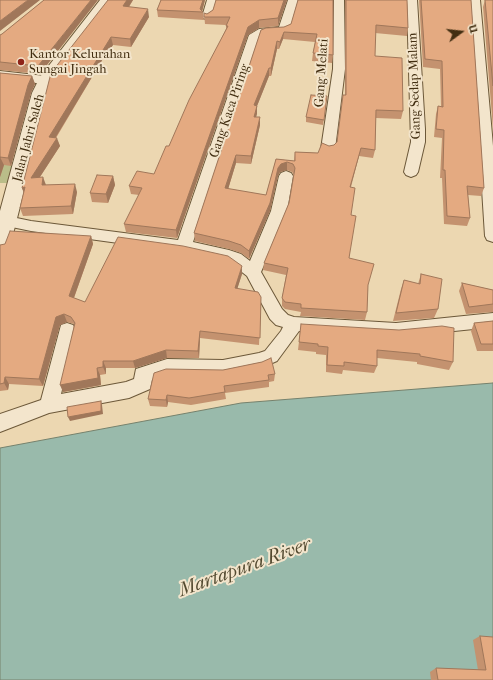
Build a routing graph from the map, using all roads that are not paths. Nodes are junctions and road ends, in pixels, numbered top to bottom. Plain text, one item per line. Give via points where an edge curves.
1 (107, 0) edge
2 (212, 0) edge
3 (293, 0) edge
4 (339, 0) edge
5 (412, 0) edge
6 (475, 1) edge
7 (207, 17) edge
8 (0, 75) edge
9 (45, 80) junction
10 (328, 149) edge
11 (411, 172) dead end
12 (286, 176) dead end
13 (8, 221) junction
14 (493, 236) edge
15 (0, 246) edge
16 (184, 246) junction
17 (253, 272) junction
18 (493, 320) edge
19 (294, 324) junction
20 (67, 330) dead end
21 (49, 405) junction
22 (0, 423) edge

1 - 9 street, Jalan Jahri Saleh
2 - 7 street
3 - 16 street, Gang Kaca Piring via 284,30 263,31 256,35
4 - 10 street, Gang Melati via 339,70
5 - 11 street, Gang Sedap Malam via 418,142
6 - 14 street
8 - 9 street
9 - 13 street, Jalan Jahri Saleh via 35,109
12 - 17 street via 279,211
13 - 15 street, Jalan Jahri Saleh
13 - 16 street
16 - 17 street via 211,250 235,258
17 - 19 street via 276,314 282,320
18 - 19 street via 396,330
19 - 21 street via 270,356 261,360 222,368 167,367 143,375 143,383 129,390
20 - 21 street
21 - 22 street

